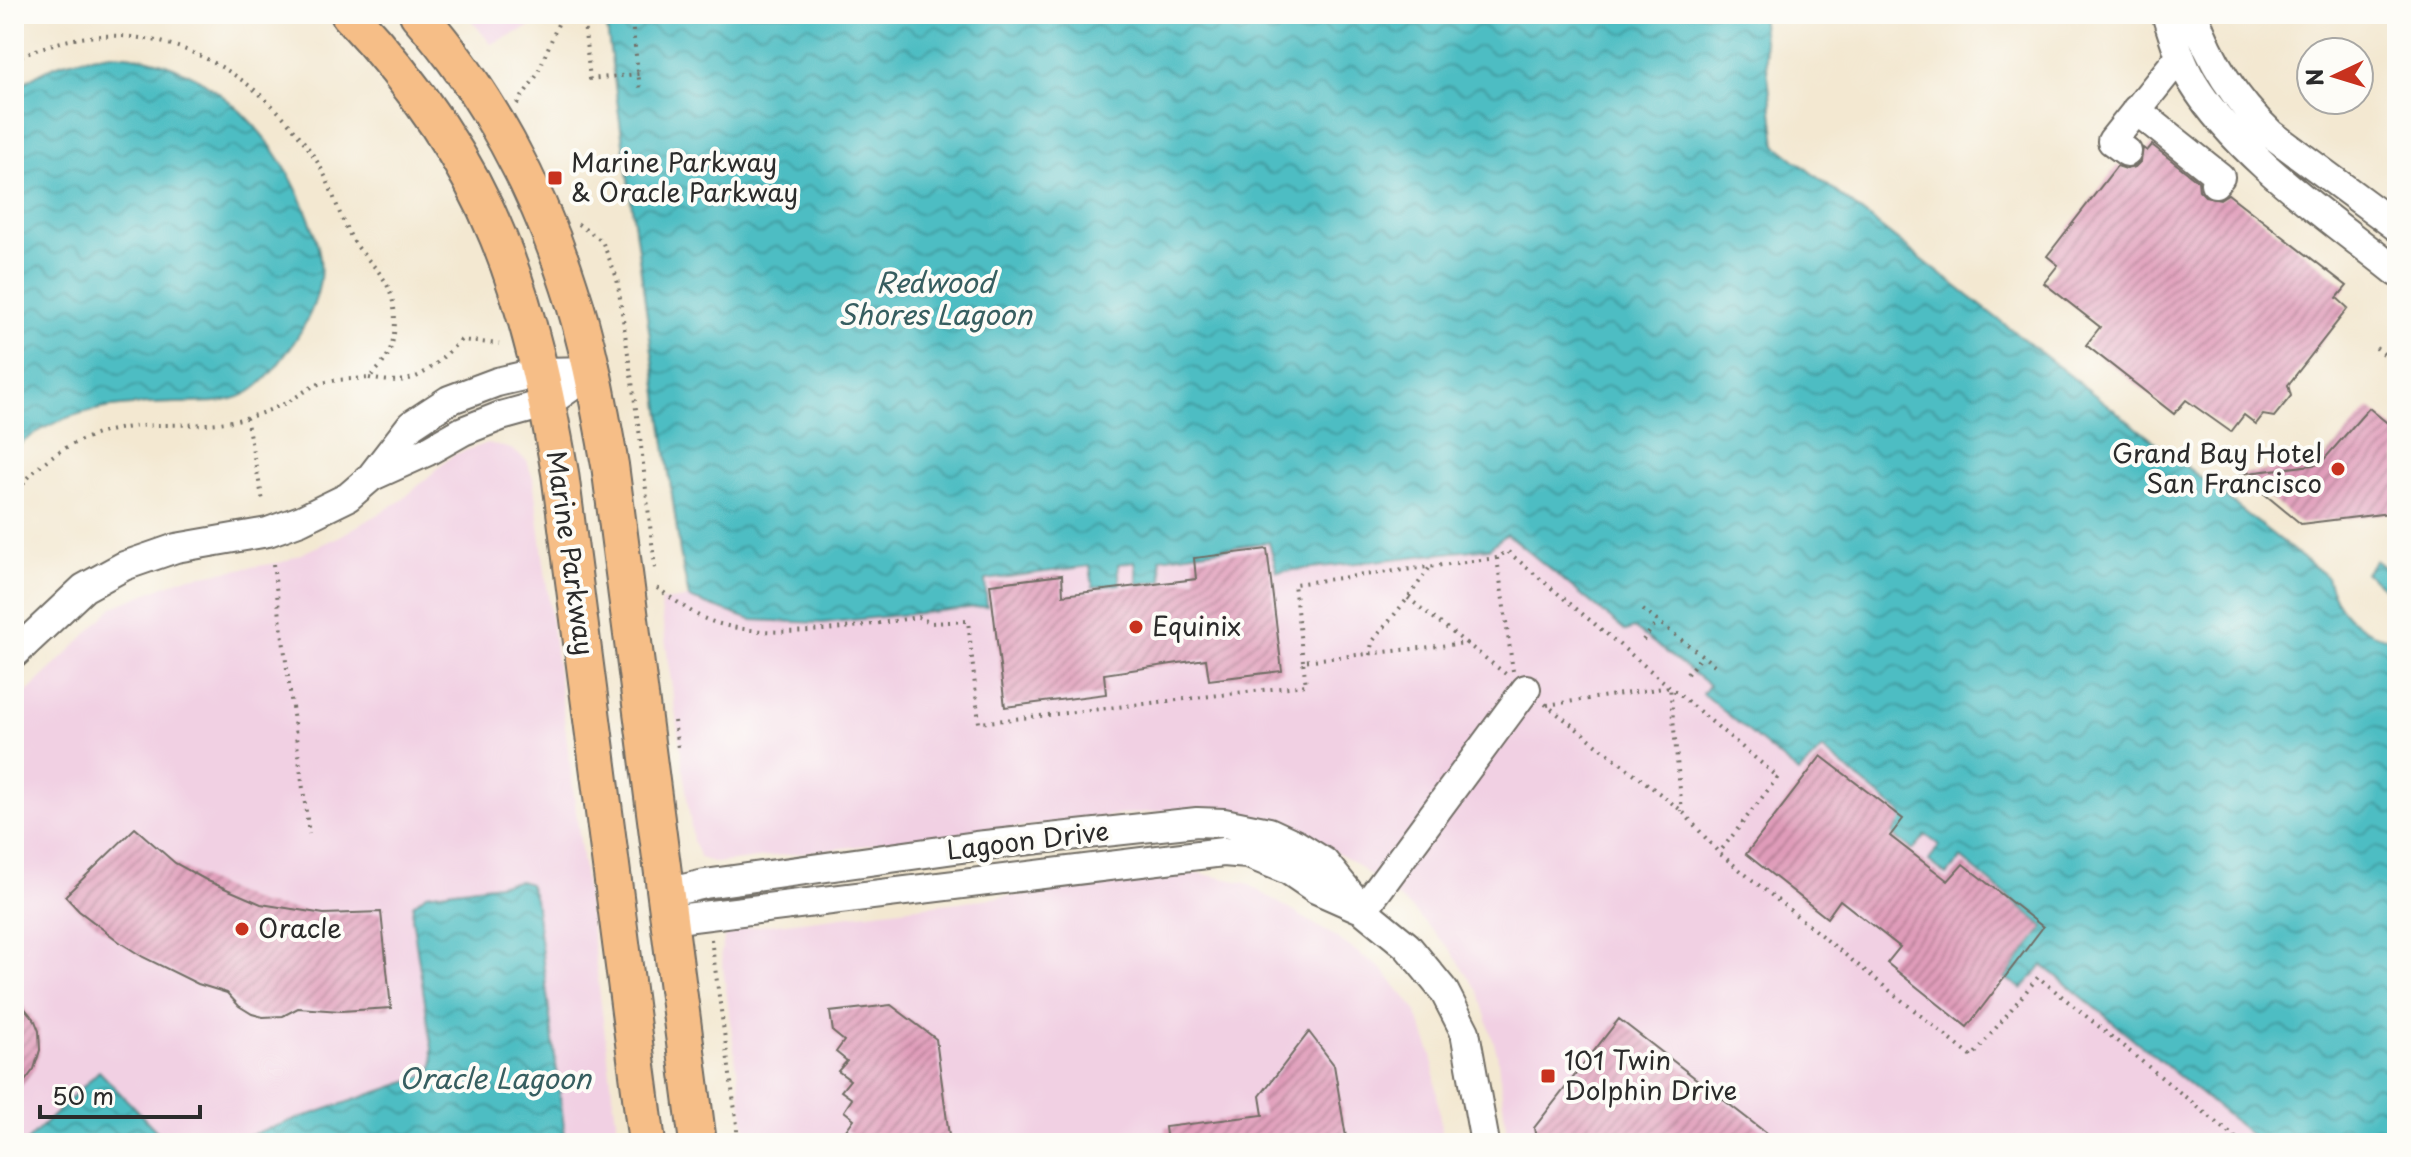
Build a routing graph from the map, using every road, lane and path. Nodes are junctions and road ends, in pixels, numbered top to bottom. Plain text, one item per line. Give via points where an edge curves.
1 (349, 14) edge
2 (418, 14) edge
3 (555, 14) edge
4 (583, 14) edge
5 (631, 14) edge
6 (2166, 14) edge
7 (2194, 14) edge
8 (119, 30) dead end
9 (131, 30) dead end
10 (154, 34) dead end
11 (165, 36) dead end
12 (2181, 59) junction
13 (14, 60) edge
14 (639, 74) junction
15 (640, 88) dead end
16 (517, 104) dead end
17 (2136, 110) junction
18 (2127, 152) dead end
19 (2215, 183) dead end
20 (2397, 227) edge
21 (2397, 272) edge
22 (499, 344) dead end
23 (2376, 348) dead end
24 (2397, 355) edge
25 (593, 371) junction
26 (369, 378) junction
27 (544, 388) junction
28 (246, 418) junction
29 (14, 497) edge
30 (263, 501) dead end
31 (1497, 558) junction
32 (273, 564) dead end
33 (1430, 567) junction
34 (657, 588) dead end
35 (1408, 598) junction
36 (1643, 610) dead end
37 (1658, 621) junction
38 (1643, 640) dead end
39 (1466, 643) junction
40 (14, 654) edge
41 (1370, 655) junction
42 (1702, 655) junction
43 (1303, 661) junction
44 (1717, 667) dead end
45 (1687, 674) dead end
46 (1670, 687) junction
47 (1536, 697) junction
48 (1682, 811) junction
49 (309, 834) dead end
50 (1719, 853) junction
51 (667, 906) junction
52 (1363, 910) junction
53 (711, 934) dead end
54 (647, 1143) edge
55 (698, 1143) edge
56 (737, 1143) edge
57 (1485, 1143) edge
58 (2242, 1143) edge

1 - 27 main road, Marine Parkway via 383,50 464,168 497,234
2 - 25 main road, Marine Parkway via 467,79 532,191 569,285
3 - 16 path via 558,24 537,75
4 - 14 path via 590,79
5 - 14 path
6 - 12 street
7 - 20 street via 2220,73 2254,117
8 - 13 path via 64,36
9 - 10 path
11 - 26 path via 196,49 262,95 317,160 350,235 385,280 394,307 391,346
12 - 17 street
12 - 21 street via 2217,117 2256,156
14 - 15 path
17 - 18 street via 2112,141
17 - 19 street via 2220,177
22 - 26 path via 461,340 434,368 416,377
23 - 24 path
25 - 27 street
25 - 51 main road, Marine Parkway
26 - 28 path via 324,382
27 - 40 street via 497,382 449,400 411,425 370,478 348,497 268,532 176,548 124,566 84,588
27 - 54 main road, Marine Parkway via 560,473
28 - 29 path via 95,434 40,465
28 - 30 path
31 - 33 path
31 - 39 path via 1515,681
31 - 46 path via 1507,551
32 - 49 path
33 - 35 path
33 - 43 path via 1294,584
34 - 43 path via 704,618 761,630 820,630 918,617 931,623 968,621 979,723 1306,685
35 - 39 path
35 - 41 path via 1372,642
36 - 37 path
37 - 38 path
37 - 42 path
39 - 41 path
41 - 43 path
42 - 44 path
42 - 45 path
46 - 47 path
46 - 48 path
46 - 50 path via 1778,777
47 - 48 path
47 - 52 street
48 - 50 path
50 - 58 path via 1972,1057 2038,977
51 - 52 street, Lagoon Drive via 1223,852 1248,854 1288,870
51 - 55 main road, Marine Parkway
52 - 57 street, Lagoon Drive via 1407,946 1444,991 1465,1032
53 - 56 path

